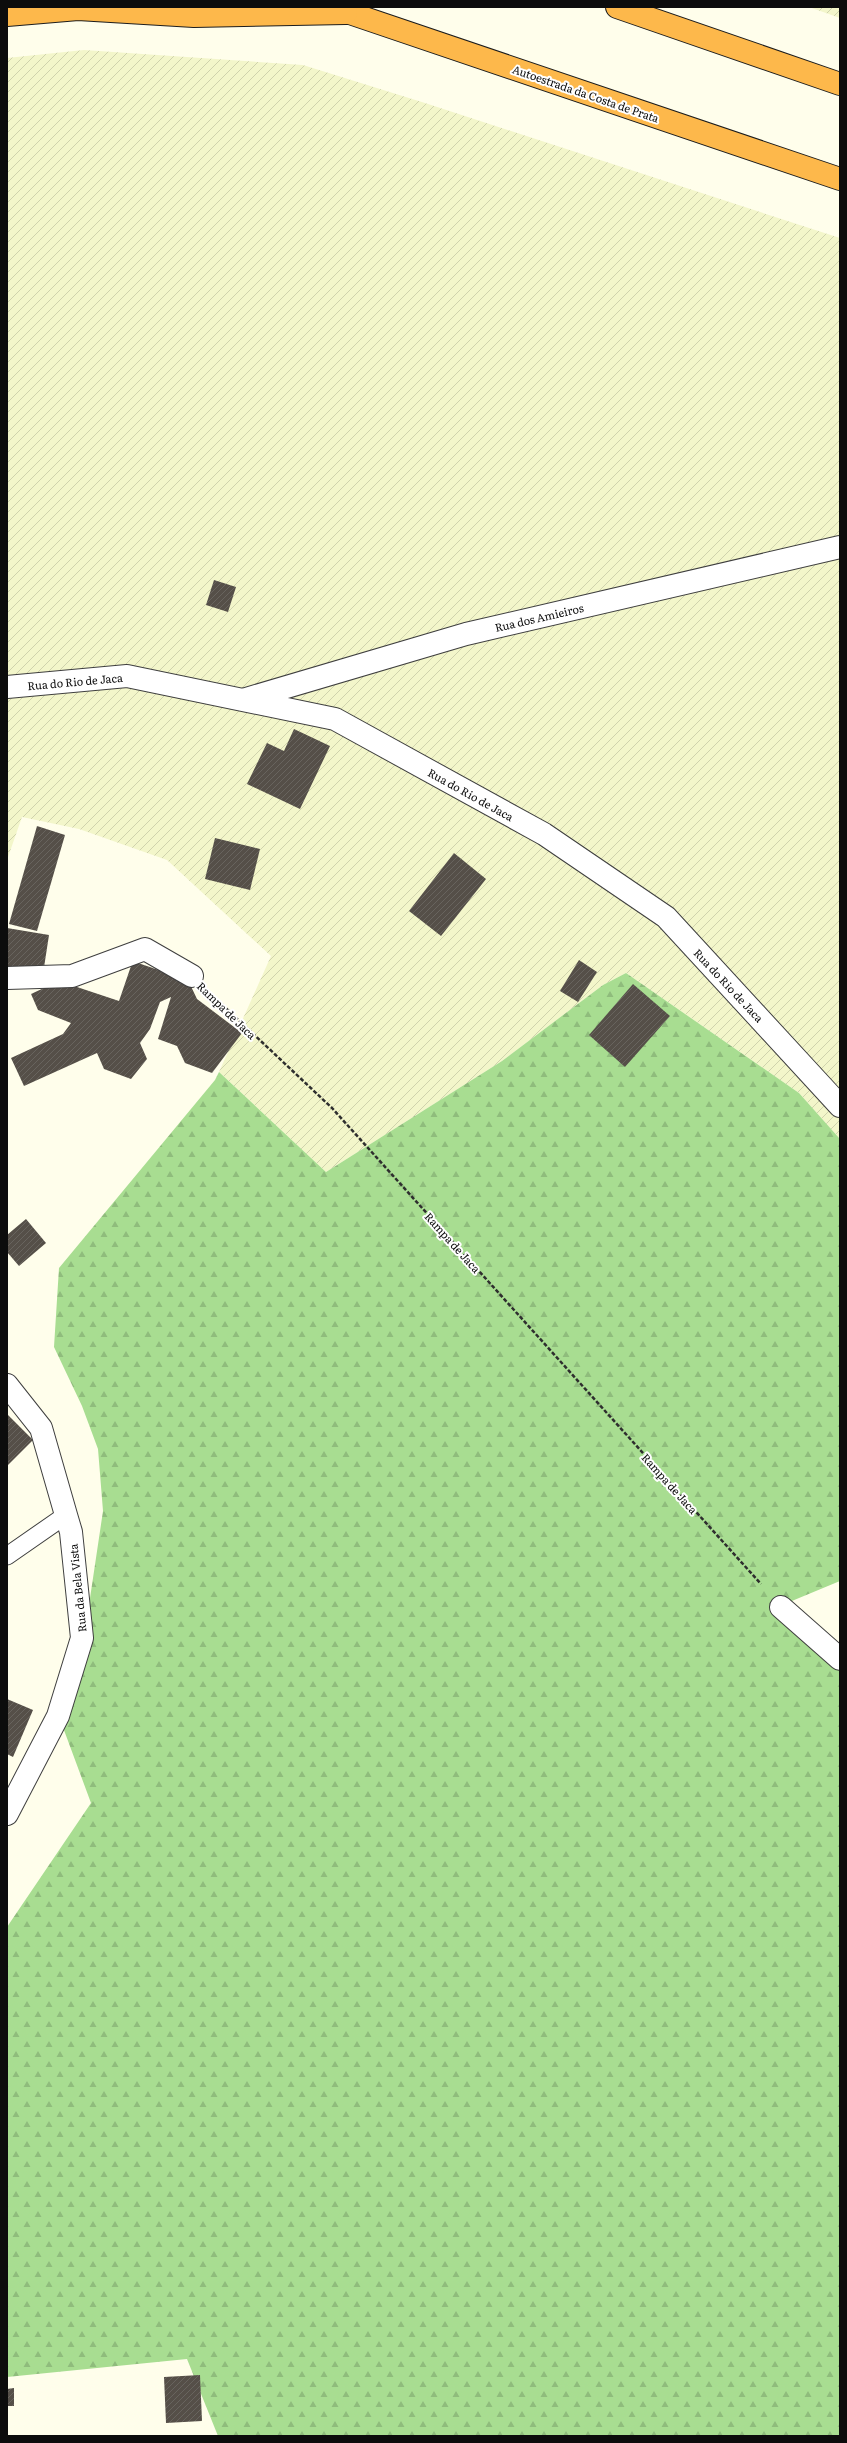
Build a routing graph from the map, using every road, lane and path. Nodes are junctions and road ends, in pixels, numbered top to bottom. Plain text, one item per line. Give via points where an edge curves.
1 (617, 7) edge
2 (339, 10) edge
3 (7, 15) edge
4 (840, 84) edge
5 (840, 179) edge
6 (840, 547) edge
7 (7, 687) edge
8 (243, 700) junction
9 (192, 976) joint
10 (7, 978) edge
11 (840, 1106) edge
12 (7, 1385) edge
13 (66, 1514) junction
14 (7, 1556) edge
15 (781, 1607) joint
16 (840, 1659) edge
17 (7, 1814) edge

1 - 4 highway
2 - 3 highway, Autoestrada da Costa de Prata via 194,16 78,9
2 - 5 highway, Autoestrada da Costa de Prata
6 - 8 street, Rua dos Amieiros via 466,634
7 - 8 street, Rua do Rio de Jaca via 127,676
8 - 11 street, Rua do Rio de Jaca via 335,719 544,834 660,912
9 - 10 street, Rampa de Jaca via 145,949 72,976
9 - 15 path, Rampa de Jaca via 332,1108
12 - 13 street, Rua da Bela Vista via 41,1428
13 - 14 lane
13 - 17 street, Rua da Bela Vista via 71,1532 82,1638 58,1716
15 - 16 street

